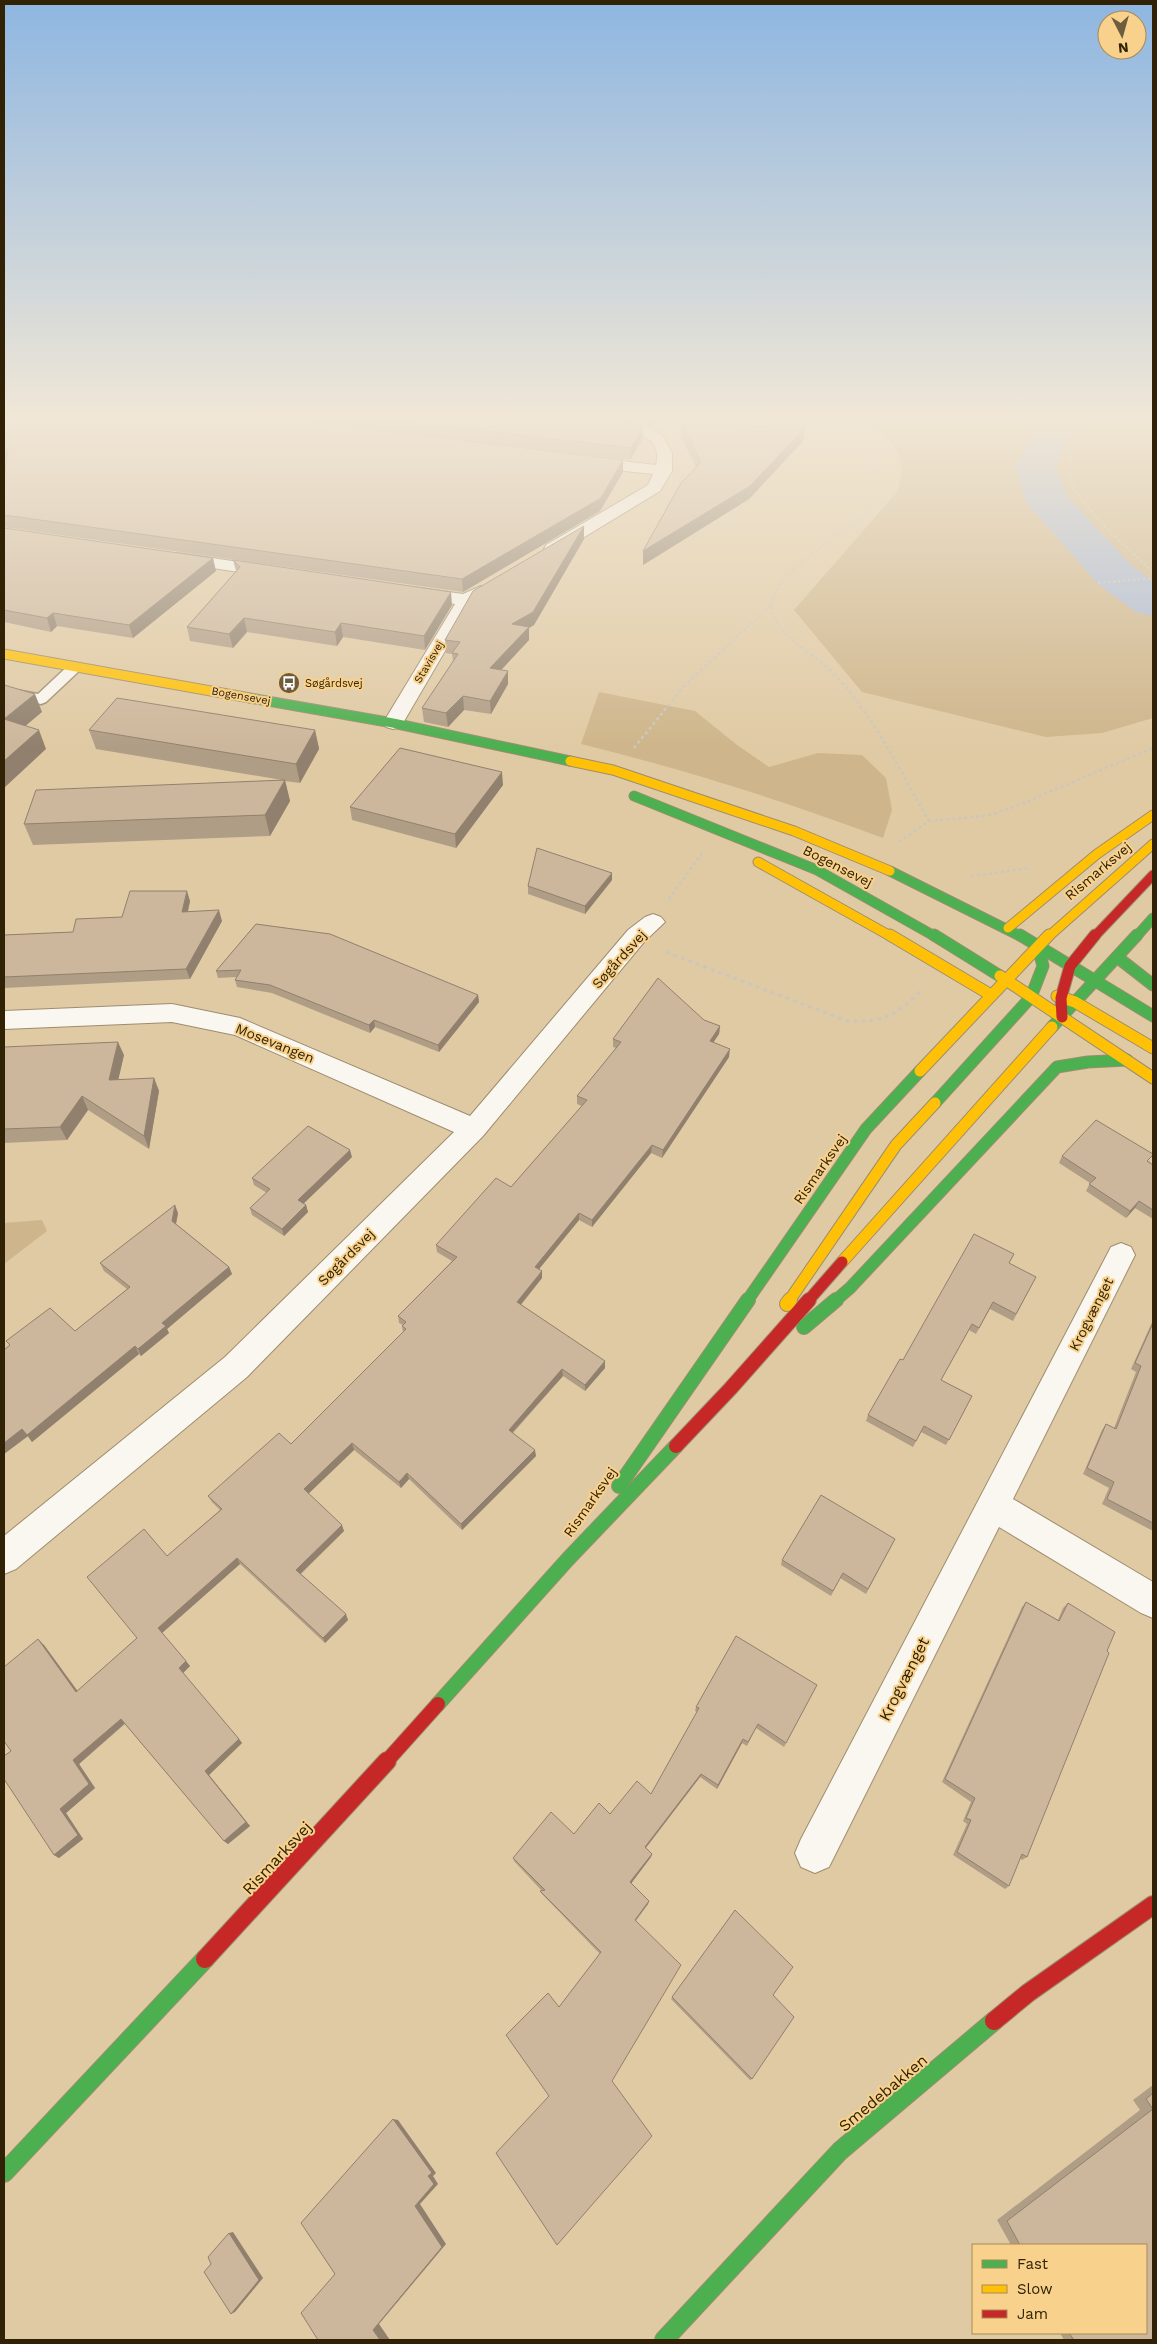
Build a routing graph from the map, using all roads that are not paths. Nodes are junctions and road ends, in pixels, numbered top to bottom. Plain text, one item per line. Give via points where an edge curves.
1 (585, 529) edge
2 (161, 556) edge
3 (540, 556) edge
4 (289, 574) edge
5 (499, 581) edge
6 (397, 590) edge
7 (466, 600) junction
8 (4, 654) edge
9 (76, 667) junction
10 (4, 692) edge
11 (392, 724) junction
12 (478, 742) junction
13 (558, 770) dead end
14 (622, 792) dead end
15 (650, 801) junction
16 (1153, 815) edge
17 (754, 832) dead end
18 (1153, 844) edge
19 (1153, 875) edge
20 (1153, 918) edge
21 (1008, 928) junction
22 (644, 929) road end
23 (1038, 947) junction
24 (1023, 957) junction
25 (1117, 957) junction
26 (1057, 969) junction
27 (1006, 980) junction
28 (1095, 981) junction
29 (1153, 985) edge
30 (1033, 993) junction
31 (991, 995) junction
32 (1061, 998) junction
33 (1075, 1002) junction
34 (1153, 1016) edge
35 (1062, 1017) junction
36 (4, 1020) edge
37 (1153, 1048) edge
38 (1127, 1060) junction
39 (1153, 1078) edge
40 (474, 1128) junction
41 (1121, 1256) dead end
42 (731, 1388) junction
43 (993, 1505) junction
44 (4, 1557) edge
45 (568, 1559) junction
46 (1153, 1601) edge
47 (815, 1852) dead end
48 (1153, 1905) edge
49 (4, 2173) edge
50 (664, 2340) edge

1 - 3 street
2 - 4 street
5 - 7 street, Stavisvej
6 - 7 street
7 - 11 street, Stavisvej
8 - 9 main road, Bogensevej
9 - 10 lane via 40,700
9 - 11 main road, Bogensevej
11 - 12 main road, Bogensevej
12 - 13 main road, Bogensevej
12 - 21 main road, Bogensevej via 613,770 794,831 872,862
14 - 15 main road, Bogensevej
15 - 17 main road
15 - 27 main road, Bogensevej via 817,870 967,954
15 - 31 main road
16 - 21 main road via 1097,854
18 - 23 main road, Rismarksvej via 1073,912
19 - 26 main road
20 - 25 main road, Rismarksvej
21 - 23 main road, Bogensevej
22 - 40 street, Søgårdsvej
23 - 24 main road, Rismarksvej
23 - 26 main road, Bogensevej
23 - 26 main road
24 - 26 main road
24 - 27 main road, Rismarksvej
25 - 28 main road, Rismarksvej
25 - 29 main road
26 - 28 main road, Bogensevej
26 - 30 main road
26 - 32 main road
27 - 30 main road, Bogensevej
27 - 31 main road, Rismarksvej
28 - 33 main road, Rismarksvej
28 - 34 main road, Bogensevej
30 - 32 main road
30 - 35 main road, Bogensevej
30 - 42 main road via 896,1144
31 - 45 main road, Rismarksvej via 866,1129
32 - 33 main road
32 - 35 main road
33 - 35 main road, Rismarksvej
33 - 37 main road
35 - 38 main road, Bogensevej
35 - 42 main road, Rismarksvej
36 - 40 street, Mosevangen via 172,1013 240,1026
38 - 39 main road, Bogensevej
38 - 42 main road via 1058,1067 850,1288
40 - 44 street, Søgårdsvej via 236,1367
41 - 43 street, Krogvænget
42 - 45 main road, Rismarksvej
43 - 46 street
43 - 47 street, Krogvænget
45 - 49 main road, Rismarksvej via 308,1849
48 - 50 main road, Smedebakken via 1028,1993 840,2151

